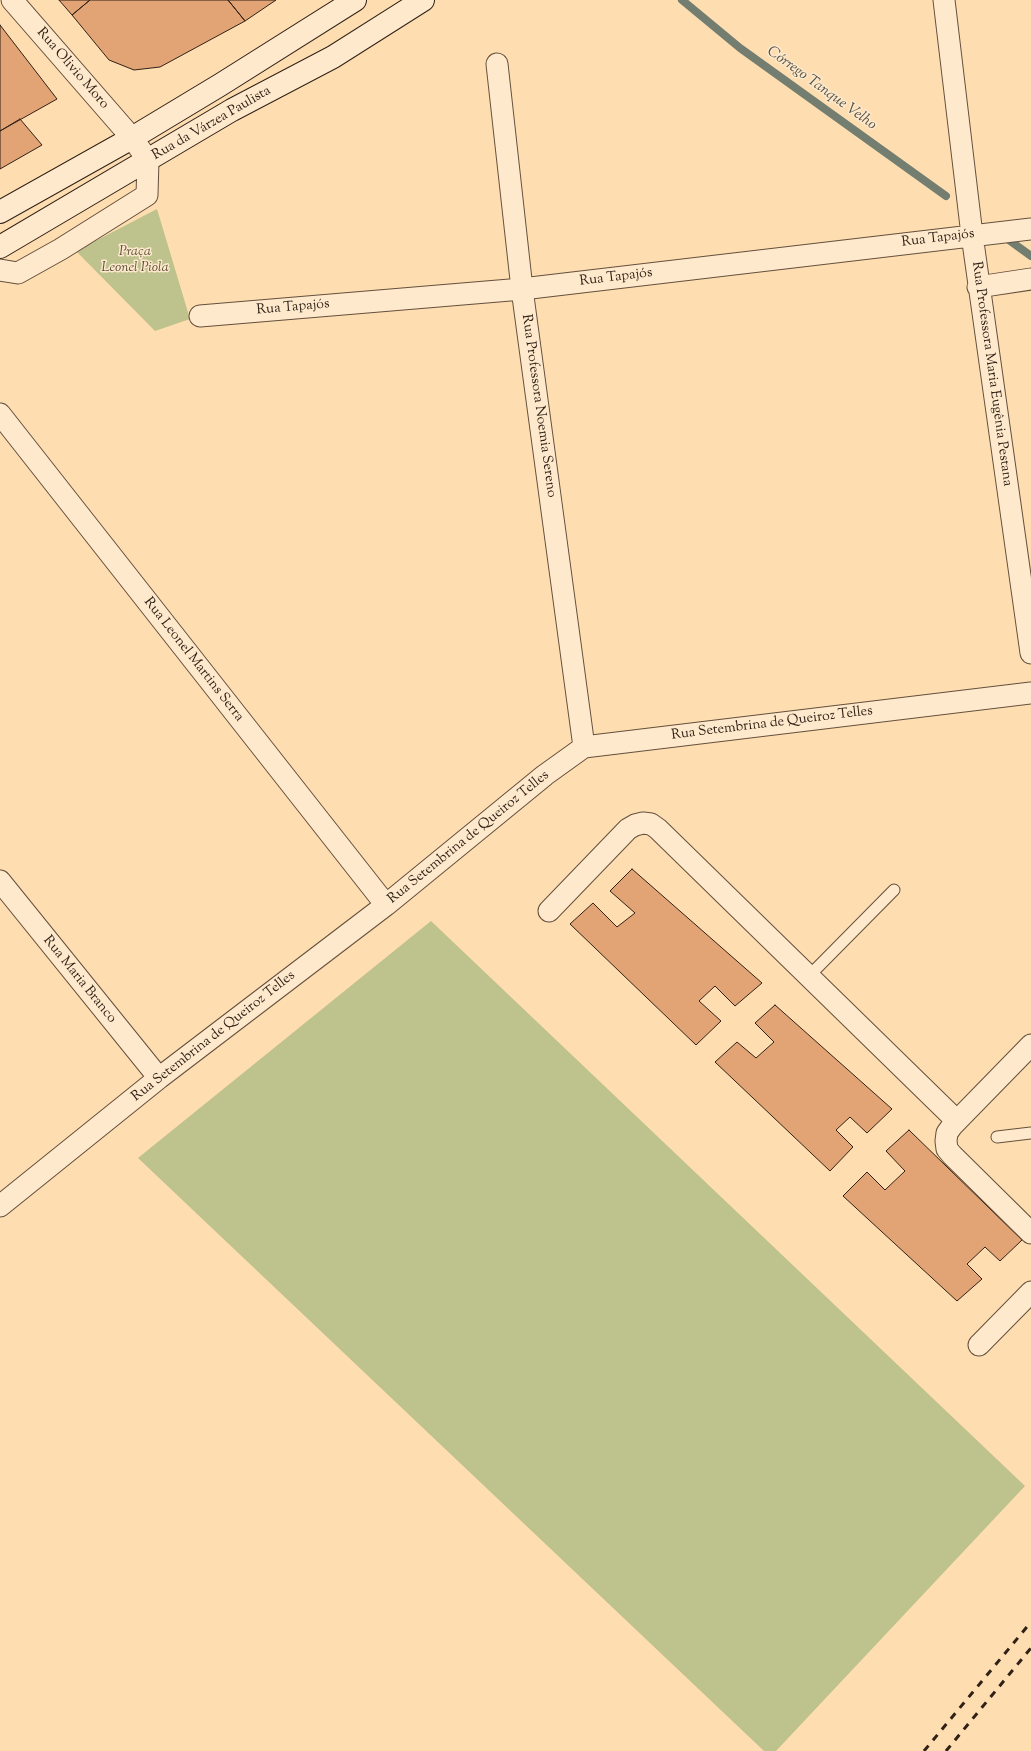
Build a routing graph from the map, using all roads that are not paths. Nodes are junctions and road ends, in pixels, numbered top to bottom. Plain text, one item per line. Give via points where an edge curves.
1 (12, 0) edge
2 (356, 0) edge
3 (423, 0) edge
4 (944, 0) edge
5 (497, 64) dead end
6 (132, 138) junction
7 (148, 160) junction
8 (0, 212) edge
9 (1031, 229) edge
10 (972, 235) junction
11 (0, 247) edge
12 (0, 270) edge
13 (1031, 280) edge
14 (978, 286) junction
15 (522, 289) junction
16 (200, 316) dead end
17 (0, 414) edge
18 (1031, 653) edge
19 (1031, 693) edge
20 (584, 747) junction
21 (0, 881) edge
22 (894, 890) dead end
23 (386, 905) junction
24 (549, 911) dead end
25 (809, 976) junction
26 (1030, 1047) edge
27 (159, 1078) junction
28 (957, 1121) junction
29 (1031, 1133) edge
30 (997, 1137) dead end
31 (0, 1206) edge
32 (1031, 1233) edge
33 (1031, 1292) edge
34 (980, 1345) dead end

1 - 6 street, Rua Olivio Moro
2 - 6 main road, Rua da Várzea Paulista
3 - 7 main road, Rua da Várzea Paulista via 333,56 232,110
4 - 10 street, Rua Professora Maria Eugênia Pestana
5 - 15 street, Rua Professora Noemia Sereno
6 - 7 street, Rua Olivio Moro
6 - 8 main road, Rua da Várzea Paulista
7 - 11 main road, Rua da Várzea Paulista
7 - 12 street via 147,195 18,274
9 - 10 street, Rua Tapajós
10 - 14 street, Rua Professora Maria Eugênia Pestana
10 - 15 street, Rua Tapajós
13 - 14 street
14 - 18 street, Rua Professora Maria Eugênia Pestana
15 - 16 street, Rua Tapajós
15 - 20 street, Rua Professora Noemia Sereno
17 - 23 street, Rua Leonel Martins Serra
19 - 20 street, Rua Setembrina de Queiroz Telles
20 - 23 street, Rua Setembrina de Queiroz Telles via 545,775
21 - 27 street, Rua Maria Branco
22 - 25 lane
23 - 27 street, Rua Setembrina de Queiroz Telles
24 - 25 street via 628,829 643,823 651,824
25 - 28 street
26 - 28 street
27 - 31 street, Rua Setembrina de Queiroz Telles
28 - 32 street via 947,1133 947,1149
29 - 30 lane
33 - 34 street

